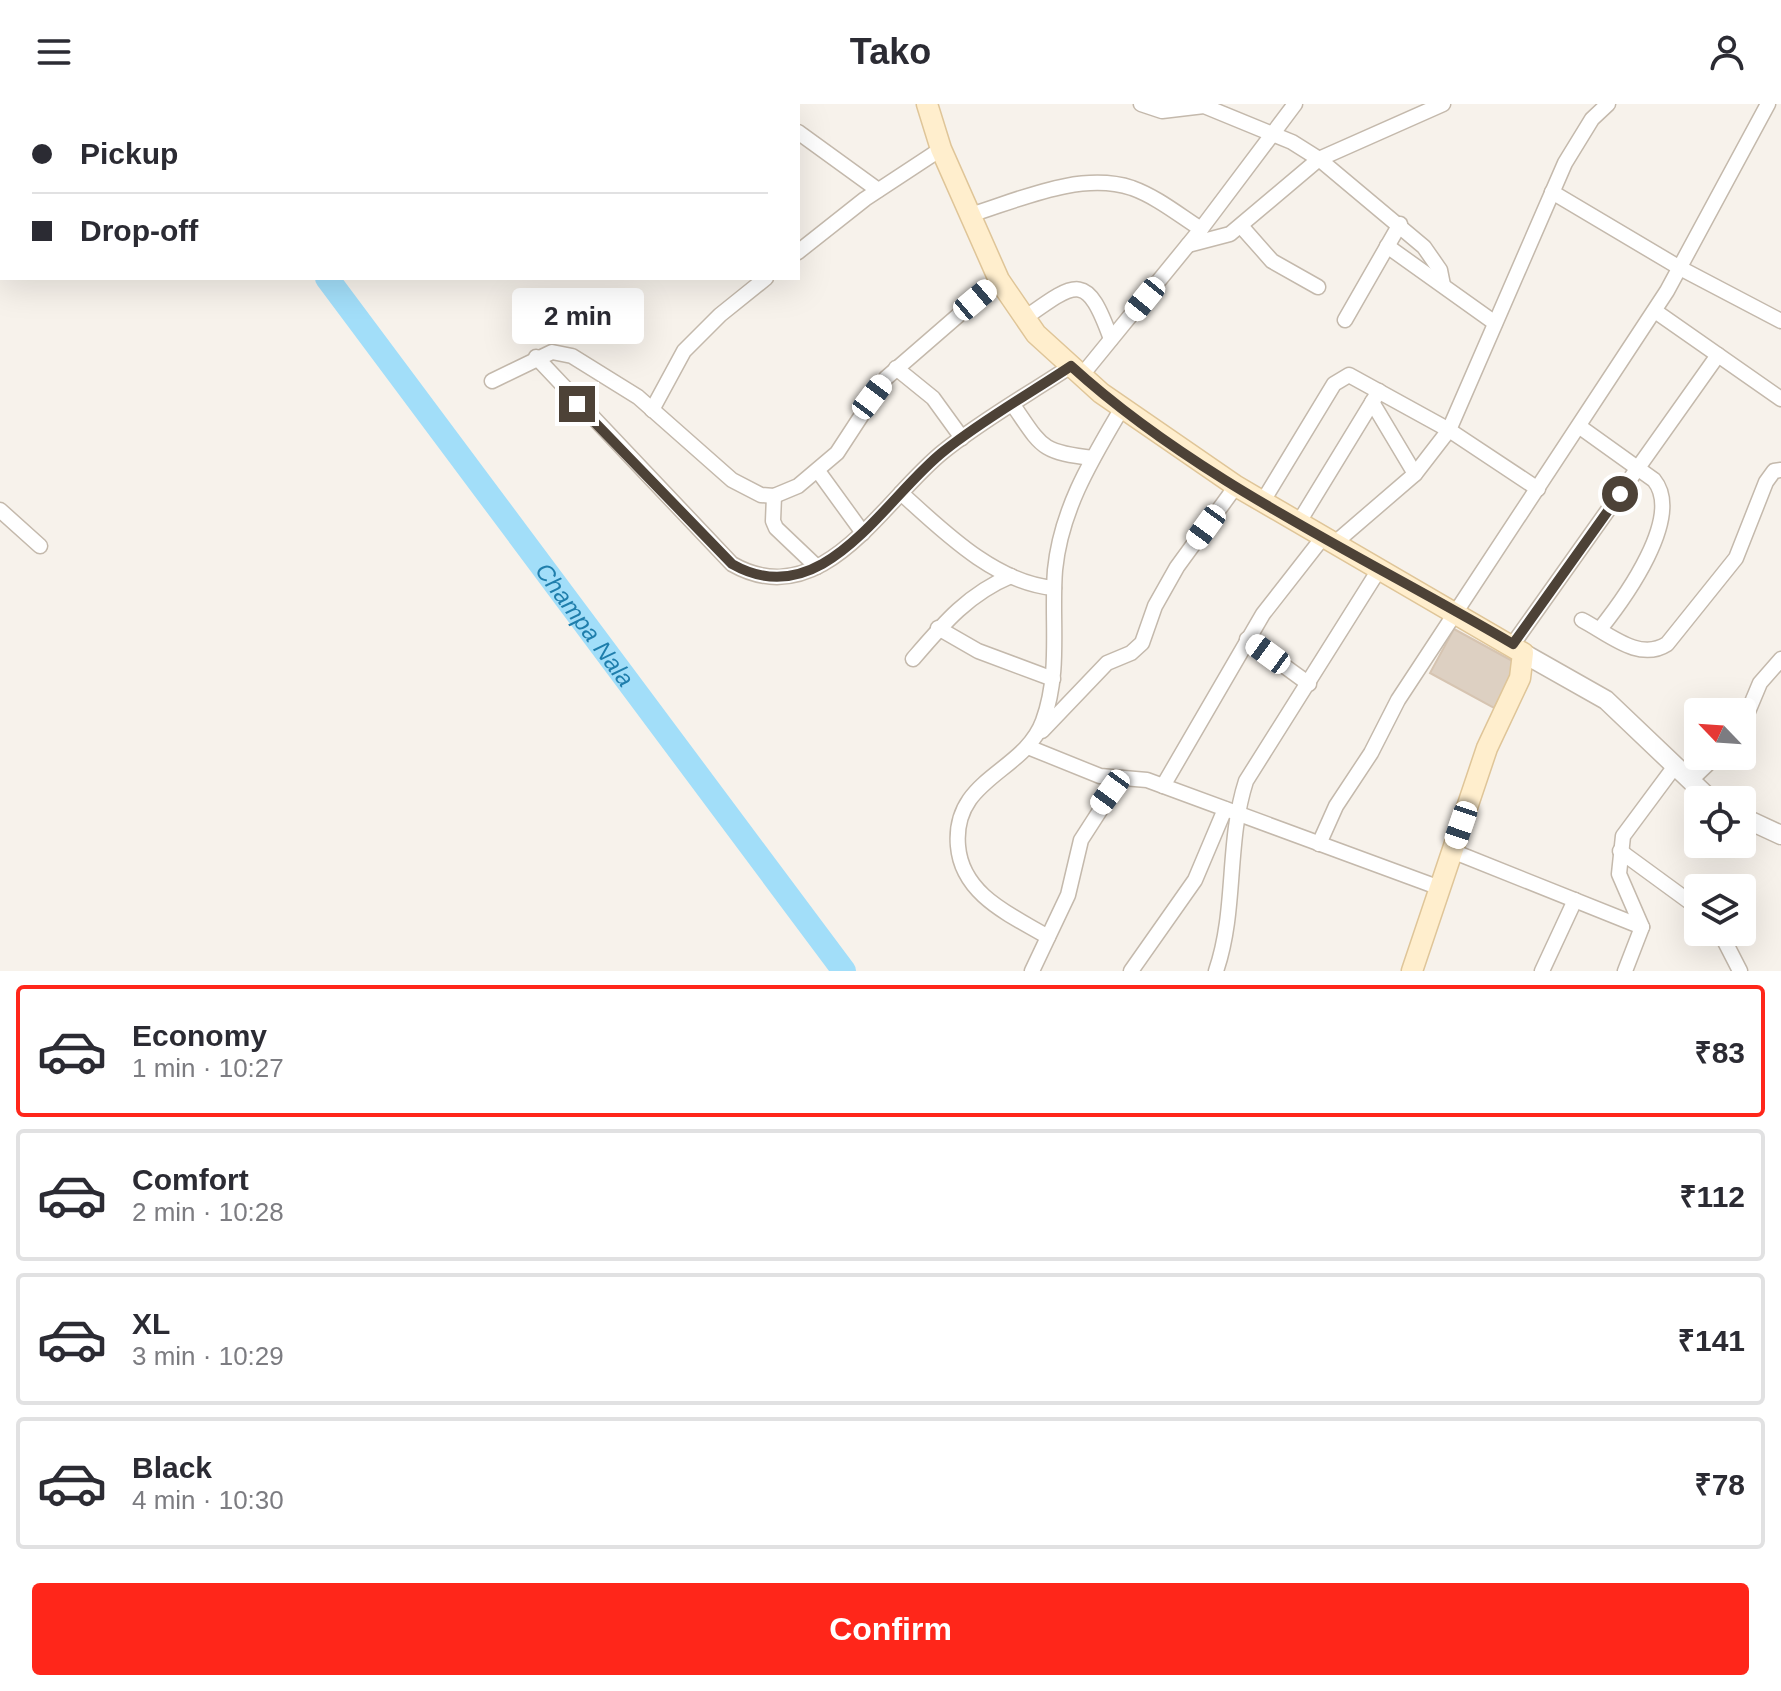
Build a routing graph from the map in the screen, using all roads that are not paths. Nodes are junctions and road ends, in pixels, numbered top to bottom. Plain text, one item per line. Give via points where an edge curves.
1 (927, 104) edge
2 (1141, 104) edge
3 (1295, 104) edge
4 (1443, 104) edge
5 (1608, 104) edge
6 (1768, 104) edge
7 (1228, 109) edge
8 (800, 133) edge
9 (1275, 133) junction
10 (941, 149) junction
11 (1319, 159) junction
12 (878, 190) junction
13 (1552, 192) junction
14 (970, 215) junction
15 (1400, 224) junction
16 (1241, 226) junction
17 (1201, 229) junction
18 (1188, 245) junction
19 (1387, 246) junction
20 (800, 250) edge
21 (1680, 268) junction
22 (764, 280) edge
23 (999, 280) junction
24 (1443, 285) junction
25 (1318, 287) dead end
26 (1655, 311) junction
27 (1025, 318) junction
28 (1345, 320) dead end
29 (1781, 321) edge
30 (1495, 323) junction
31 (1111, 339) junction
32 (1718, 355) junction
33 (536, 357) junction
34 (896, 368) junction
35 (1076, 370) junction
36 (492, 381) dead end
37 (1376, 396) junction
38 (1781, 399) edge
39 (1013, 405) junction
40 (1122, 408) junction
41 (652, 410) junction
42 (1580, 427) junction
43 (1449, 430) junction
44 (962, 438) junction
45 (1093, 458) junction
46 (1779, 466) edge
47 (1638, 469) junction
48 (818, 471) junction
49 (1415, 474) junction
50 (1236, 486) junction
51 (1538, 489) junction
52 (901, 493) junction
53 (774, 496) junction
54 (1263, 501) junction
55 (0, 510) edge
56 (1299, 522) junction
57 (863, 533) junction
58 (1330, 539) junction
59 (40, 546) dead end
60 (817, 567) junction
61 (1380, 568) junction
62 (1011, 576) junction
63 (1054, 588) junction
64 (1456, 611) junction
65 (1582, 620) dead end
66 (938, 628) junction
67 (1600, 629) junction
68 (1247, 639) junction
69 (1518, 649) junction
70 (913, 659) dead end
71 (1781, 659) edge
72 (1053, 679) junction
73 (1309, 684) junction
74 (1754, 698) edge
75 (1033, 741) junction
76 (1675, 766) junction
77 (1701, 770) edge
78 (1121, 778) junction
79 (1690, 781) junction
80 (1163, 786) junction
81 (1696, 786) edge
82 (1230, 811) junction
83 (1756, 823) edge
84 (1781, 835) edge
85 (1319, 844) junction
86 (1452, 851) junction
87 (1620, 851) junction
88 (1440, 888) junction
89 (1684, 898) edge
90 (1575, 900) junction
91 (1642, 927) junction
92 (1048, 937) junction
93 (1727, 946) edge
94 (1032, 971) edge
95 (1131, 971) edge
96 (1216, 971) edge
97 (1412, 971) edge
98 (1542, 971) edge
99 (1625, 971) edge
100 (1740, 971) edge

1 - 10 main road
2 - 7 street via 1162,111
3 - 9 street
4 - 11 street
5 - 13 street via 1576,143
6 - 21 street
7 - 9 street
8 - 12 street
9 - 11 street
9 - 17 street
10 - 12 street
10 - 14 main road
11 - 15 street
11 - 16 street
12 - 20 street
13 - 21 street
13 - 30 street
14 - 17 street via 1068,187 1113,183 1150,196
14 - 23 main road
15 - 19 street
15 - 24 street via 1434,258
16 - 18 street via 1217,240
16 - 25 street via 1272,261
17 - 18 street
18 - 31 street
19 - 24 street
19 - 28 street
21 - 26 street
21 - 29 street
22 - 41 street via 684,351
23 - 27 main road
23 - 34 street
24 - 30 street
26 - 32 street
26 - 42 street
27 - 31 street via 1069,288 1081,289 1093,296
27 - 35 main road
30 - 43 street
31 - 35 street
32 - 38 street
32 - 47 street
33 - 36 street
33 - 41 street via 552,352 572,356 621,384
33 - 60 street via 732,564 768,578
34 - 44 street via 933,398
34 - 48 street via 837,453
35 - 39 street
35 - 40 main road
37 - 43 street
37 - 49 street
37 - 54 street via 1349,375 1340,378
37 - 56 street
39 - 44 street
39 - 45 street via 1045,448
40 - 45 street
40 - 50 main road
41 - 53 street via 732,480
42 - 47 street
42 - 51 street
43 - 49 street
43 - 51 street
44 - 52 street via 926,465
45 - 63 street via 1068,514
46 - 67 street via 1766,482 1736,558 1667,644 1641,652
47 - 67 street via 1661,489 1660,523 1632,587
47 - 69 street
48 - 53 street
48 - 57 street
49 - 58 street
50 - 54 main road
50 - 75 street via 1170,578 1142,643 1107,663
51 - 64 street
52 - 57 street
52 - 62 street via 962,546
53 - 60 street via 776,528
54 - 56 main road
55 - 59 street
56 - 58 main road
57 - 60 street
58 - 61 main road
58 - 68 street
61 - 64 main road
61 - 73 street
62 - 63 street
62 - 66 street via 975,594
63 - 72 street
64 - 69 main road
64 - 85 street via 1336,806
65 - 67 street
66 - 70 street
66 - 72 street via 978,651
68 - 73 street
68 - 80 street
69 - 76 street via 1606,700
69 - 86 main road via 1520,678 1487,748
71 - 74 street
72 - 75 street
73 - 82 street via 1255,762
75 - 78 street via 1100,776
75 - 92 street via 979,785 959,821 958,846 964,871 978,891
76 - 79 street
76 - 87 street via 1632,820
77 - 79 street
78 - 80 street
78 - 92 street via 1081,840 1068,895
79 - 81 street
80 - 82 street
82 - 85 street
82 - 95 street via 1195,880
82 - 96 street via 1226,931
83 - 84 street
85 - 88 street
86 - 88 main road
86 - 90 street
87 - 89 street
87 - 91 street via 1619,874
88 - 97 main road
90 - 91 street
90 - 98 street
91 - 99 street
92 - 94 street
93 - 100 street

